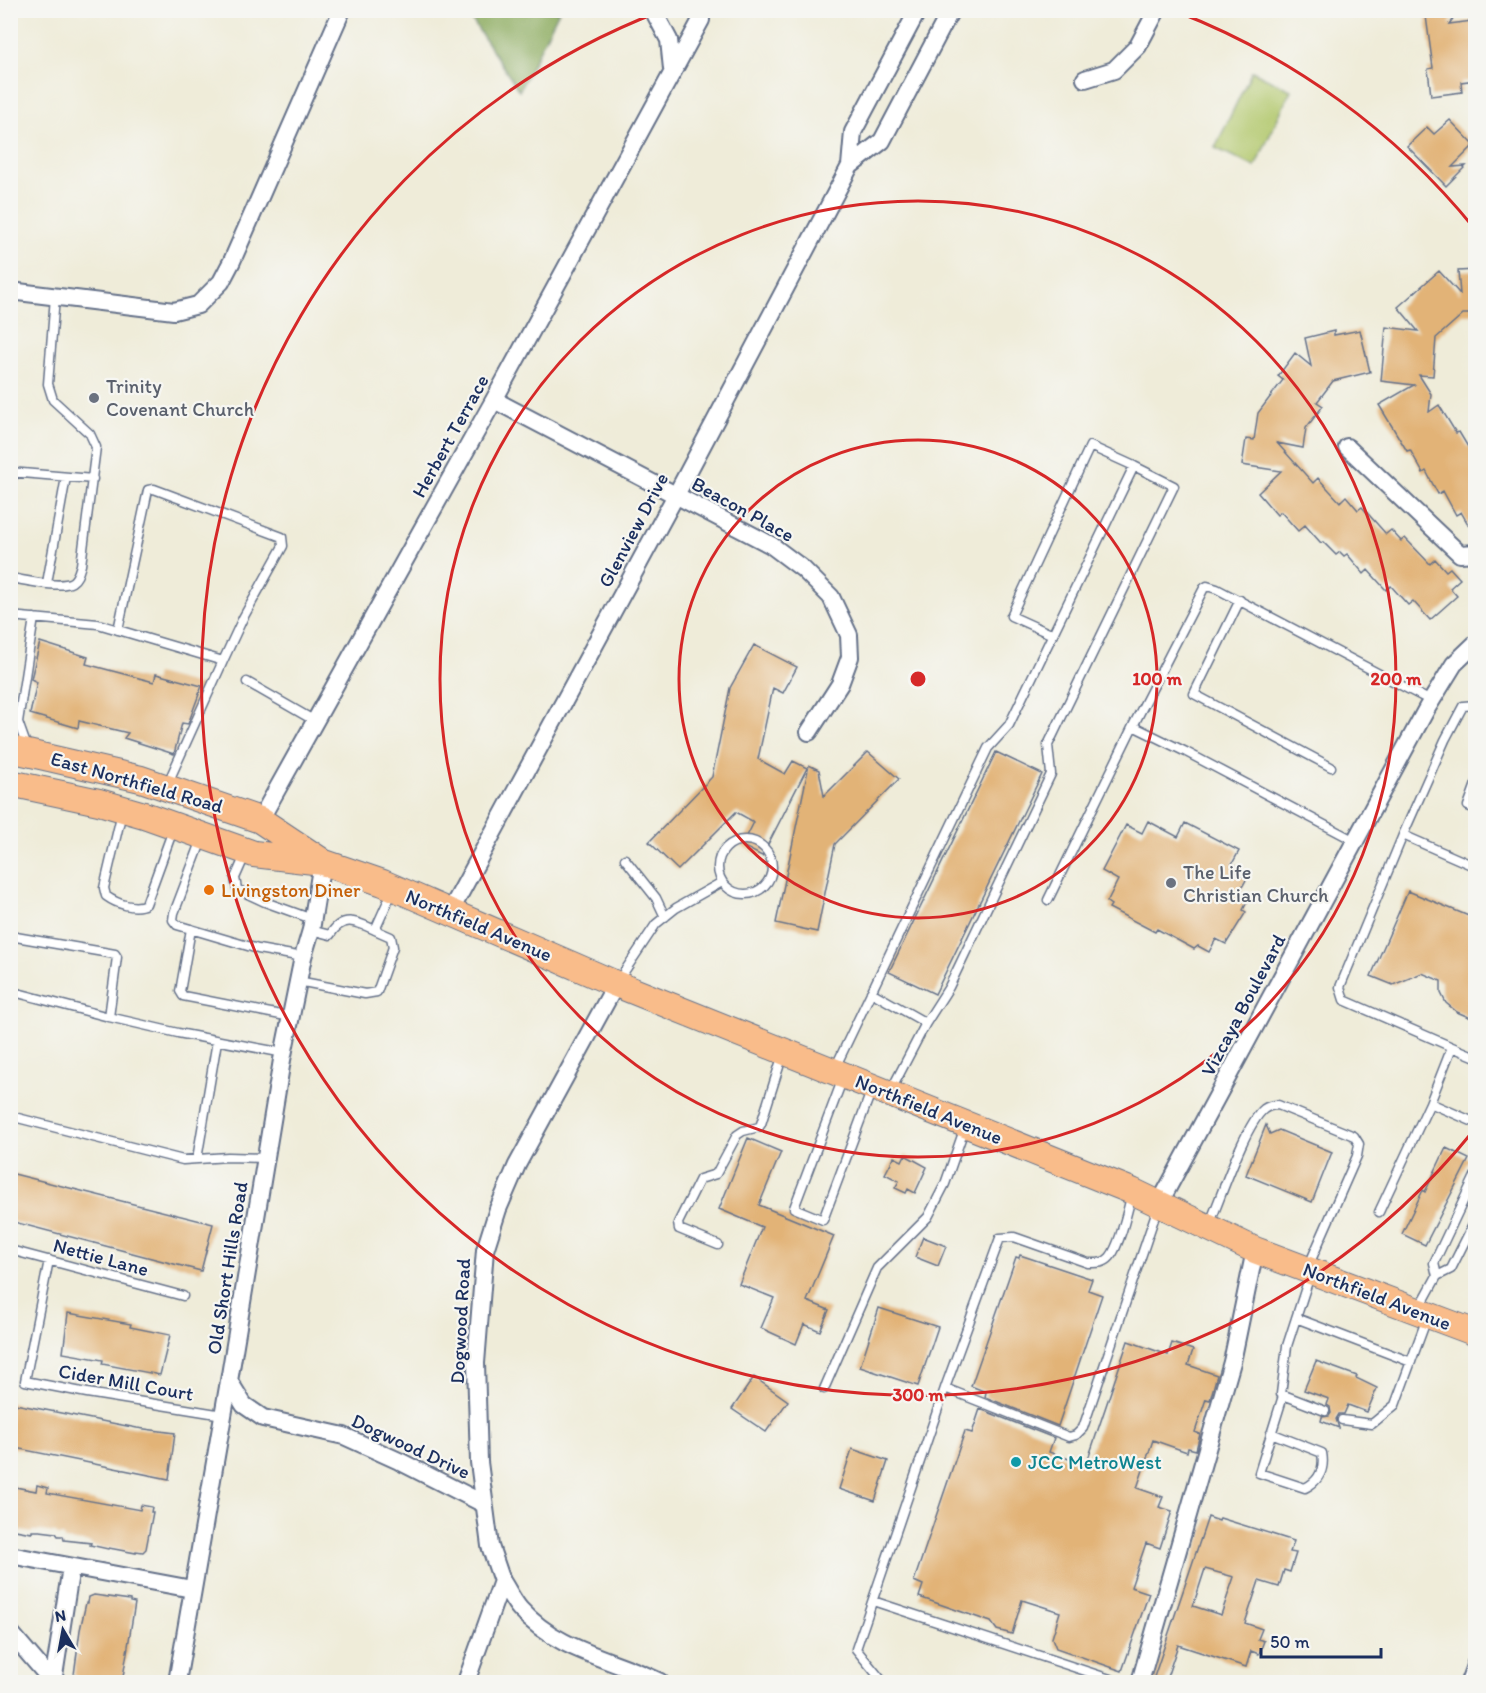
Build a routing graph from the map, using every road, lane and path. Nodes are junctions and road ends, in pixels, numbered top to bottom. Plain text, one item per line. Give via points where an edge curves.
1 (342, 10) edge
2 (653, 10) edge
3 (700, 10) edge
4 (918, 10) edge
5 (951, 10) edge
6 (1157, 10) edge
7 (672, 70) junction
8 (1084, 79) dead end
9 (850, 166) junction
10 (10, 291) edge
11 (55, 297) junction
12 (494, 400) junction
13 (1347, 447) dead end
14 (1134, 466) junction
15 (12, 472) edge
16 (66, 477) junction
17 (93, 479) junction
18 (10, 489) edge
19 (676, 495) junction
20 (1476, 553) edge
21 (10, 578) edge
22 (47, 583) junction
23 (1240, 600) junction
24 (10, 616) edge
25 (34, 618) junction
26 (118, 630) junction
27 (1053, 635) junction
28 (1476, 643) edge
29 (223, 661) junction
30 (247, 681) dead end
31 (1431, 701) junction
32 (1476, 705) edge
33 (14, 722) edge
34 (315, 722) junction
35 (1133, 726) junction
36 (809, 732) dead end
37 (19, 750) edge
38 (1331, 767) dead end
39 (10, 783) edge
40 (1476, 784) edge
41 (167, 786) junction
42 (1476, 809) edge
43 (134, 812) junction
44 (260, 820) junction
45 (175, 826) junction
46 (1402, 835) junction
47 (204, 836) junction
48 (1355, 841) junction
49 (247, 852) junction
50 (625, 859) dead end
51 (322, 862) junction
52 (1476, 867) edge
53 (722, 882) junction
54 (388, 885) junction
55 (1048, 900) dead end
56 (450, 912) junction
57 (665, 917) junction
58 (311, 924) junction
59 (191, 929) junction
60 (375, 930) junction
61 (10, 936) edge
62 (303, 957) junction
63 (298, 981) junction
64 (616, 984) junction
65 (10, 991) edge
66 (871, 992) junction
67 (109, 1017) junction
68 (291, 1017) junction
69 (926, 1023) junction
70 (217, 1041) junction
71 (1452, 1047) junction
72 (784, 1051) junction
73 (284, 1053) junction
74 (1476, 1057) edge
75 (839, 1073) junction
76 (881, 1089) junction
77 (1430, 1103) junction
78 (10, 1116) edge
79 (1476, 1123) edge
80 (966, 1124) junction
81 (266, 1158) junction
82 (197, 1159) junction
83 (1476, 1174) edge
84 (1132, 1191) junction
85 (1159, 1204) junction
86 (1379, 1212) dead end
87 (1476, 1218) edge
88 (1208, 1228) junction
89 (718, 1245) dead end
90 (10, 1250) edge
91 (1255, 1250) junction
92 (49, 1260) junction
93 (1309, 1271) junction
94 (1437, 1276) junction
95 (183, 1296) dead end
96 (1423, 1314) junction
97 (1296, 1318) junction
98 (1476, 1334) edge
99 (1411, 1362) junction
100 (229, 1381) junction
101 (945, 1388) junction
102 (824, 1389) dead end
103 (1284, 1395) junction
104 (1325, 1412) dead end
105 (223, 1415) junction
106 (1342, 1420) dead end
107 (1271, 1433) junction
108 (484, 1504) junction
109 (10, 1555) edge
110 (71, 1566) junction
111 (502, 1581) junction
112 (192, 1589) junction
113 (873, 1601) junction
114 (10, 1632) edge
115 (1476, 1663) edge
116 (53, 1682) edge
117 (177, 1683) edge
118 (466, 1683) edge
119 (660, 1683) edge
120 (883, 1683) edge
121 (1119, 1683) edge
122 (1140, 1683) edge
123 (1469, 1683) edge

1 - 11 street via 232,261 220,282 198,305 174,311
2 - 7 street via 669,39
3 - 7 street, Herbert Terrace via 701,20
4 - 9 street, Glenview Drive via 853,132
5 - 9 street, Glenview Drive via 882,141
6 - 8 street via 1138,46 1114,70
7 - 12 street, Herbert Terrace
9 - 19 street, Glenview Drive
10 - 11 street
11 - 17 lane via 48,384 53,400 94,440
12 - 19 street, Beacon Place
12 - 34 street, Herbert Terrace
13 - 20 street via 1460,554
14 - 27 lane
14 - 27 lane via 1090,446 1011,616
14 - 69 lane via 1174,486 1048,745 1051,774 949,987
15 - 16 lane
15 - 18 lane
16 - 17 lane
16 - 22 lane
17 - 22 lane via 79,572 66,584
19 - 36 street, Beacon Place via 771,544 831,597 849,635 850,657 840,684
19 - 56 street, Glenview Drive
21 - 22 lane
23 - 31 lane
23 - 35 lane via 1217,589 1204,588
23 - 38 lane via 1194,694
24 - 25 lane
25 - 26 lane via 98,624
25 - 33 lane
26 - 29 lane
26 - 29 lane via 148,490 154,489 282,537 283,546
27 - 66 lane via 1009,725 988,748
28 - 31 street, Vizcaya Boulevard via 1454,664
29 - 41 lane
30 - 34 lane
31 - 48 street, Vizcaya Boulevard
32 - 46 lane via 1462,706
33 - 37 lane
34 - 44 street, Herbert Terrace
35 - 48 lane
35 - 55 lane
37 - 41 main road, East Northfield Road
39 - 43 main road, East Northfield Road
40 - 42 lane via 1468,806
41 - 44 main road, East Northfield Road
43 - 44 main road via 161,808 244,836
43 - 45 main road, East Northfield Road
43 - 45 lane via 104,888 106,896 115,902 137,907 146,904
44 - 51 main road, East Northfield Road
45 - 47 main road, East Northfield Road
46 - 52 lane
46 - 71 lane via 1340,987 1344,1000
47 - 49 main road, East Northfield Road
47 - 59 lane via 173,920
48 - 85 street, Vizcaya Boulevard
49 - 51 main road, East Northfield Road
49 - 58 lane via 235,878 237,889
50 - 57 lane via 656,898
51 - 54 main road, East Northfield Road
51 - 58 street, Old Short Hills Road
53 - 53 lane via 736,893 754,893 762,888 772,864 765,848 750,840 732,842 719,856 718,874
53 - 57 lane
54 - 56 main road, Northfield Avenue
54 - 60 lane
56 - 64 main road, Northfield Avenue
57 - 64 lane via 656,924
58 - 60 lane via 330,934 343,922 352,920
58 - 62 street, Old Short Hills Road
59 - 62 lane via 258,949
59 - 68 lane via 180,991 183,996
60 - 63 lane via 391,937 393,946 377,992 365,994
61 - 67 lane via 115,954
62 - 63 street, Old Short Hills Road
63 - 68 street, Old Short Hills Road
64 - 72 main road, Northfield Avenue
64 - 108 street, Dogwood Road via 517,1165 484,1250 476,1363
65 - 67 lane
66 - 69 lane
66 - 75 lane
67 - 70 lane
68 - 73 street, Old Short Hills Road
69 - 76 lane
70 - 73 lane
70 - 82 lane
71 - 74 lane
71 - 77 lane
72 - 75 main road, Northfield Avenue
72 - 89 lane via 761,1124 737,1135 716,1174 700,1179 678,1223 679,1229
73 - 81 street, Old Short Hills Road
75 - 76 main road, Northfield Avenue
75 - 76 lane via 794,1208 824,1220
76 - 80 main road, Northfield Avenue
77 - 79 lane
77 - 86 lane
78 - 82 lane via 183,1160
80 - 84 main road, Northfield Avenue
80 - 102 lane via 945,1184 928,1217 877,1268
81 - 82 lane
81 - 100 street, Old Short Hills Road
83 - 94 lane via 1434,1263
84 - 85 main road, Northfield Avenue
84 - 101 lane via 1110,1257 1099,1263 1088,1263 1014,1237 1000,1238
85 - 88 main road, Northfield Avenue
85 - 101 lane via 1083,1428 1076,1435 1069,1437
87 - 94 lane via 1451,1269
88 - 91 main road, Northfield Avenue
88 - 93 lane via 1249,1129 1263,1110 1278,1106 1354,1136 1359,1144 1357,1156
90 - 92 lane, Nettie Lane
91 - 93 main road, Northfield Avenue
91 - 122 street via 1232,1362
92 - 95 lane, Nettie Lane
92 - 105 lane, Cider Mill Court via 24,1380
93 - 96 main road, Northfield Avenue
93 - 97 lane
94 - 96 lane
96 - 98 main road, Northfield Avenue
96 - 99 lane
97 - 99 lane
97 - 103 lane via 1287,1346 1281,1394
99 - 106 lane via 1395,1406 1372,1424
100 - 105 street, Old Short Hills Road
100 - 108 street, Dogwood Drive via 244,1405 263,1418 344,1436
101 - 113 lane
103 - 104 lane
103 - 107 lane
105 - 112 street, Old Short Hills Road
107 - 107 lane via 1259,1473 1305,1488 1314,1484 1321,1473 1322,1453
108 - 111 street, Dogwood Road via 490,1546
109 - 110 street
110 - 112 street
110 - 116 street
111 - 118 street
111 - 119 street via 520,1609 554,1637
112 - 117 street, Old Short Hills Road
113 - 120 lane via 856,1649
113 - 121 lane
114 - 116 street
115 - 123 street

